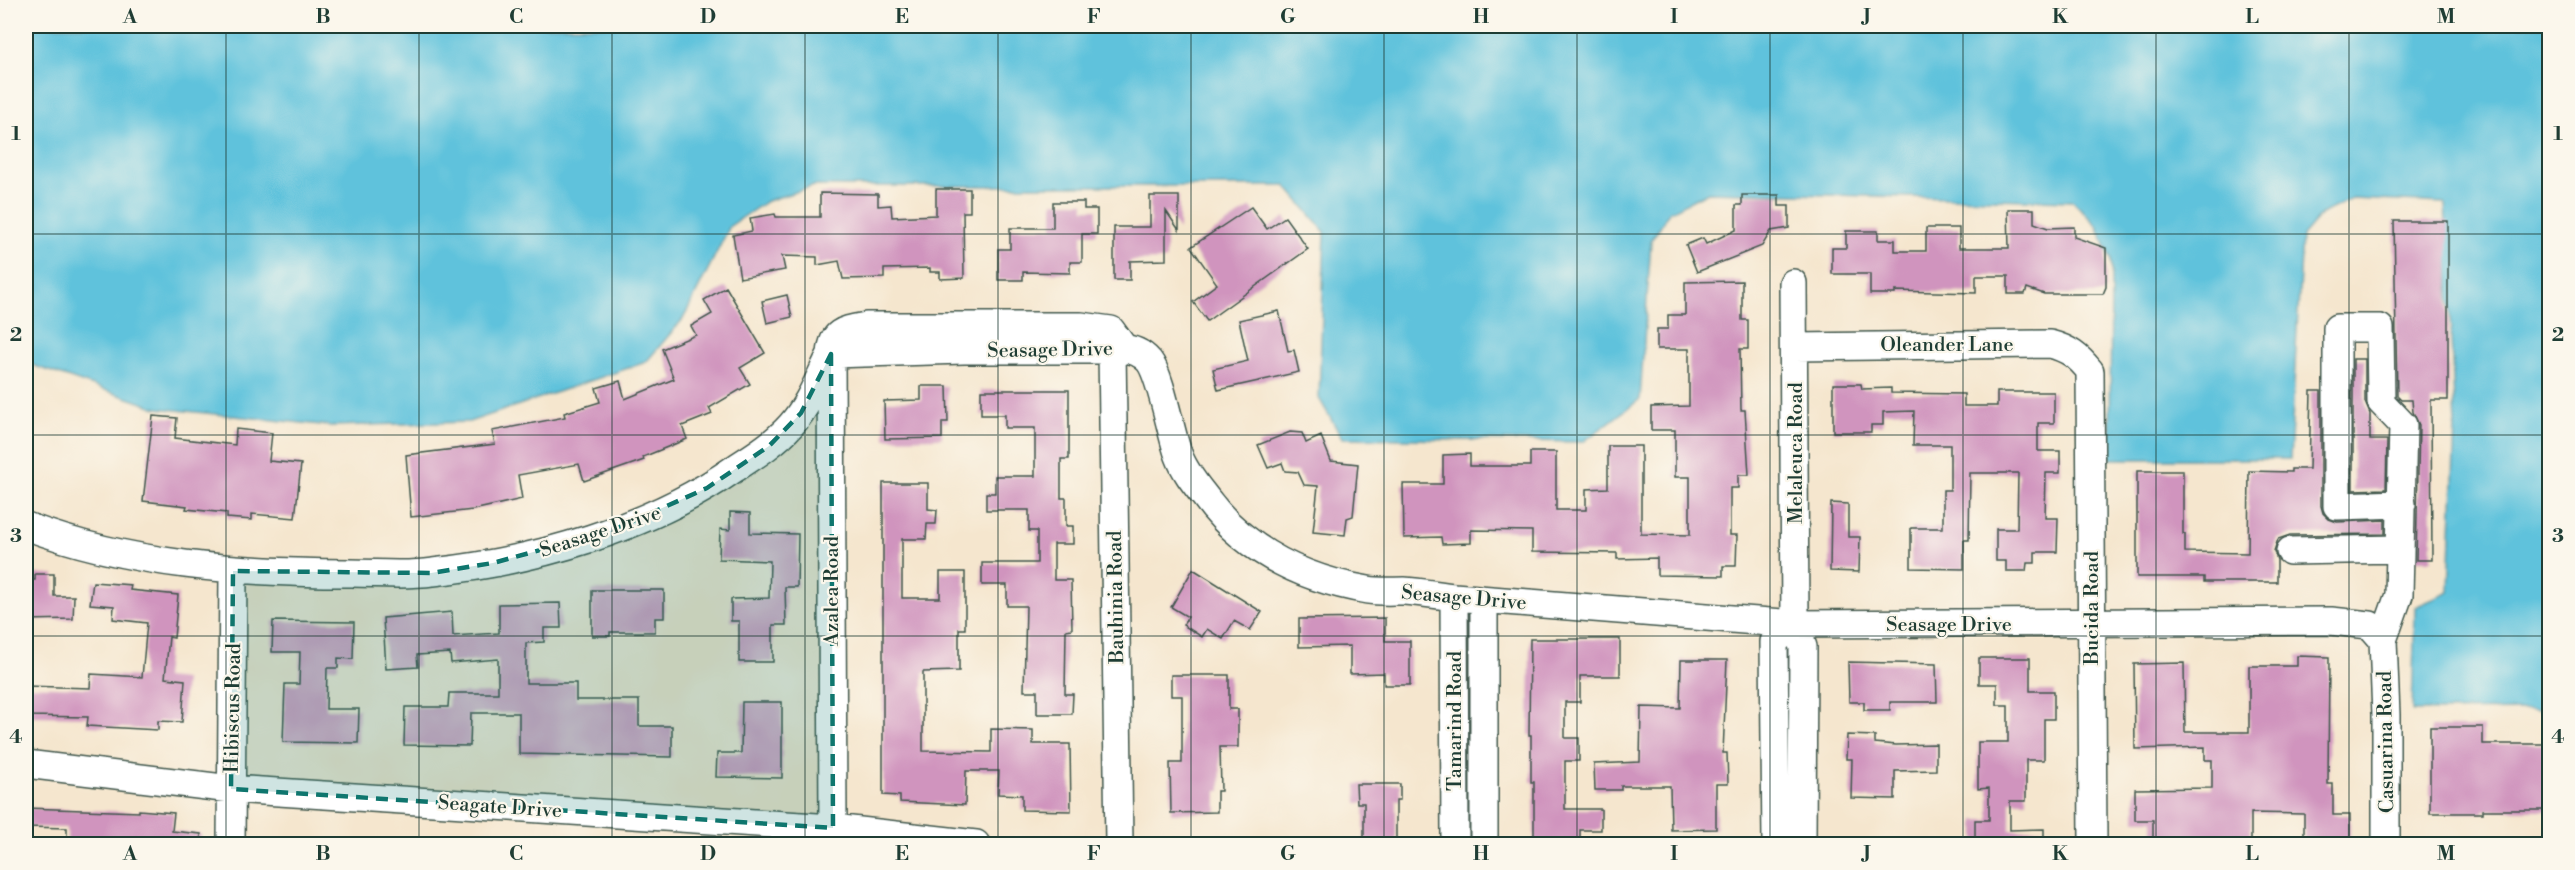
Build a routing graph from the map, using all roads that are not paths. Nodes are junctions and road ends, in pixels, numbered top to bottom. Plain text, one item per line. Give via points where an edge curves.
1 (1793, 283) dead end
2 (1795, 346) junction
3 (1118, 349) junction
4 (831, 354) junction
5 (2090, 371) joint
6 (2402, 504) junction
7 (26, 526) edge
8 (2400, 549) junction
9 (2290, 551) dead end
10 (233, 571) junction
11 (1454, 597) junction
12 (1484, 600) junction
13 (1795, 624) junction
14 (2090, 624) junction
15 (2383, 640) junction
16 (26, 764) edge
17 (231, 789) junction
18 (832, 828) junction
19 (231, 844) edge
20 (976, 844) edge
21 (1119, 844) edge
22 (1455, 844) edge
23 (1484, 844) edge
24 (1776, 844) edge
25 (1802, 844) edge
26 (2092, 844) edge
27 (2386, 844) edge

1 - 2 street, Melaleuca Road
2 - 5 street, Oleander Lane via 2050,344 2066,348
2 - 13 street, Melaleuca Road
3 - 4 street, Seasage Drive
3 - 11 street, Seasage Drive via 1136,351 1149,362 1186,473 1215,510 1247,540 1285,566 1323,580 1370,591
3 - 21 street, Bauhinia Road
4 - 10 street, Seasage Drive via 801,413 769,446 673,507 614,530 493,563 431,573
4 - 18 street, Azalea Road
5 - 14 street, Bucida Road
6 - 6 street via 2403,425 2381,402 2380,328 2337,328 2337,506
6 - 8 street
7 - 10 street, Seasage Drive via 115,553
8 - 9 street
8 - 15 street via 2399,595
10 - 17 street, Hibiscus Road
11 - 12 street, Seasage Drive
11 - 22 street, Tamarind Road
12 - 13 street, Seasage Drive
12 - 23 street, Tamarind Road
13 - 14 street, Seasage Drive
13 - 24 street via 1774,642
13 - 25 street, Melaleuca Road via 1803,647
14 - 15 street, Seasage Drive via 2331,621 2370,624
14 - 26 street, Bucida Road
15 - 27 street, Casuarina Road
16 - 17 street, Seagate Drive
17 - 18 street, Seagate Drive
17 - 19 street, Hibiscus Road
18 - 20 street, Seagate Drive

